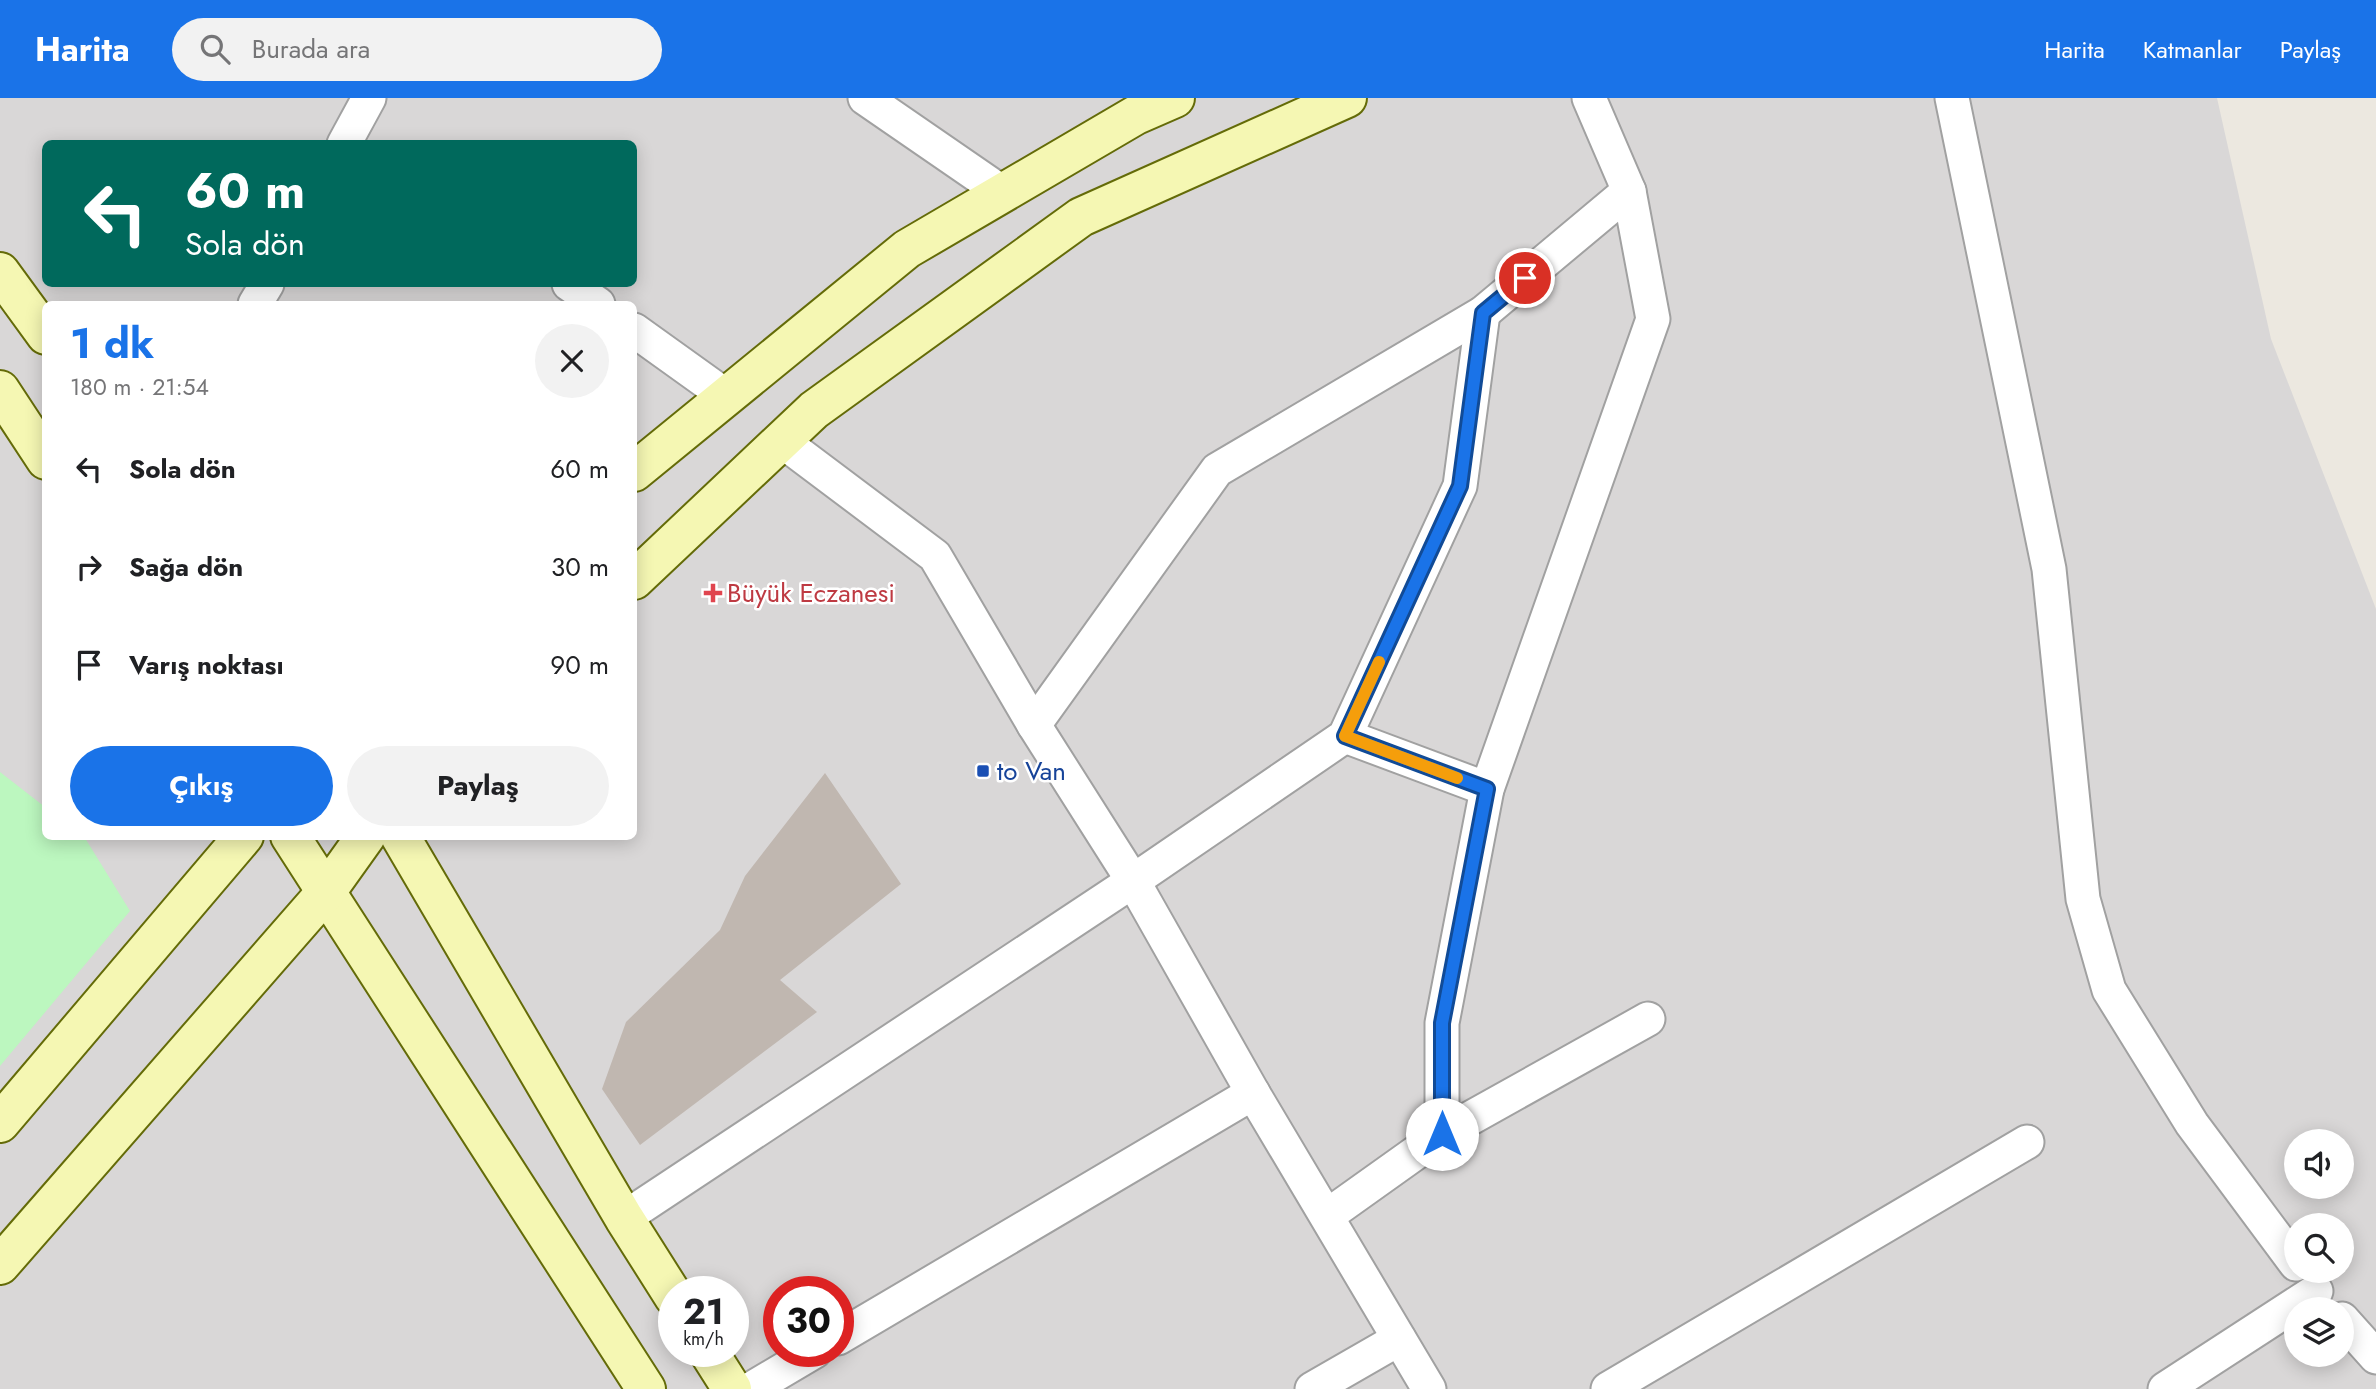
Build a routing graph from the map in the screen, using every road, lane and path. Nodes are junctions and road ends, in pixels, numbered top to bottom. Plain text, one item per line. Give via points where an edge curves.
1 (369, 98) edge
2 (865, 98) edge
3 (1175, 98) edge
4 (1347, 98) edge
5 (1589, 98) edge
6 (1952, 98) edge
7 (346, 140) edge
8 (1629, 191) junction
9 (1003, 193) junction
10 (0, 272) edge
11 (573, 287) edge
12 (594, 301) edge
13 (1483, 313) junction
14 (42, 330) edge
15 (637, 332) edge
16 (0, 390) edge
17 (726, 396) junction
18 (782, 441) junction
19 (42, 454) edge
20 (637, 470) edge
21 (637, 577) edge
22 (1034, 724) junction
23 (1345, 736) junction
24 (1487, 789) junction
25 (241, 840) edge
26 (293, 840) edge
27 (363, 840) edge
28 (402, 840) edge
29 (1133, 881) junction
30 (326, 892) junction
31 (1648, 1018) dead end
32 (1253, 1093) junction
33 (0, 1123) edge
34 (1442, 1134) junction
35 (2027, 1142) dead end
36 (1327, 1216) junction
37 (624, 1218) junction
38 (2284, 1248) edge
39 (0, 1265) edge
40 (661, 1276) edge
41 (2316, 1290) edge
42 (854, 1329) edge
43 (2354, 1332) edge
44 (1399, 1339) junction
45 (2376, 1357) edge
46 (718, 1367) edge
47 (788, 1367) edge
48 (646, 1389) edge
49 (732, 1389) edge
50 (751, 1389) edge
51 (1312, 1389) edge
52 (1429, 1389) edge
53 (1608, 1389) edge
54 (2165, 1389) edge

1 - 7 street
2 - 9 street
3 - 9 street via 1136,115
4 - 18 street via 1080,217 814,410
5 - 8 street
6 - 38 street via 2049,569 2083,900 2109,990 2192,1124
8 - 13 street
8 - 24 street via 1653,319
9 - 17 street via 906,249
10 - 14 street
11 - 12 street
13 - 22 street via 1217,470
13 - 23 street via 1460,486
15 - 17 street
16 - 19 street
17 - 20 street
18 - 21 street
18 - 22 street via 935,556
22 - 29 street
23 - 24 street
23 - 29 street
24 - 34 street via 1442,1023
25 - 33 street
26 - 30 street
27 - 30 street
28 - 37 street
29 - 32 street
29 - 37 street
30 - 39 street
30 - 48 street
31 - 34 street
32 - 36 street
32 - 42 street
34 - 36 street
35 - 53 street
36 - 44 street
37 - 40 street
41 - 54 street
43 - 45 street
44 - 51 street
44 - 52 street
46 - 49 street
47 - 50 street

